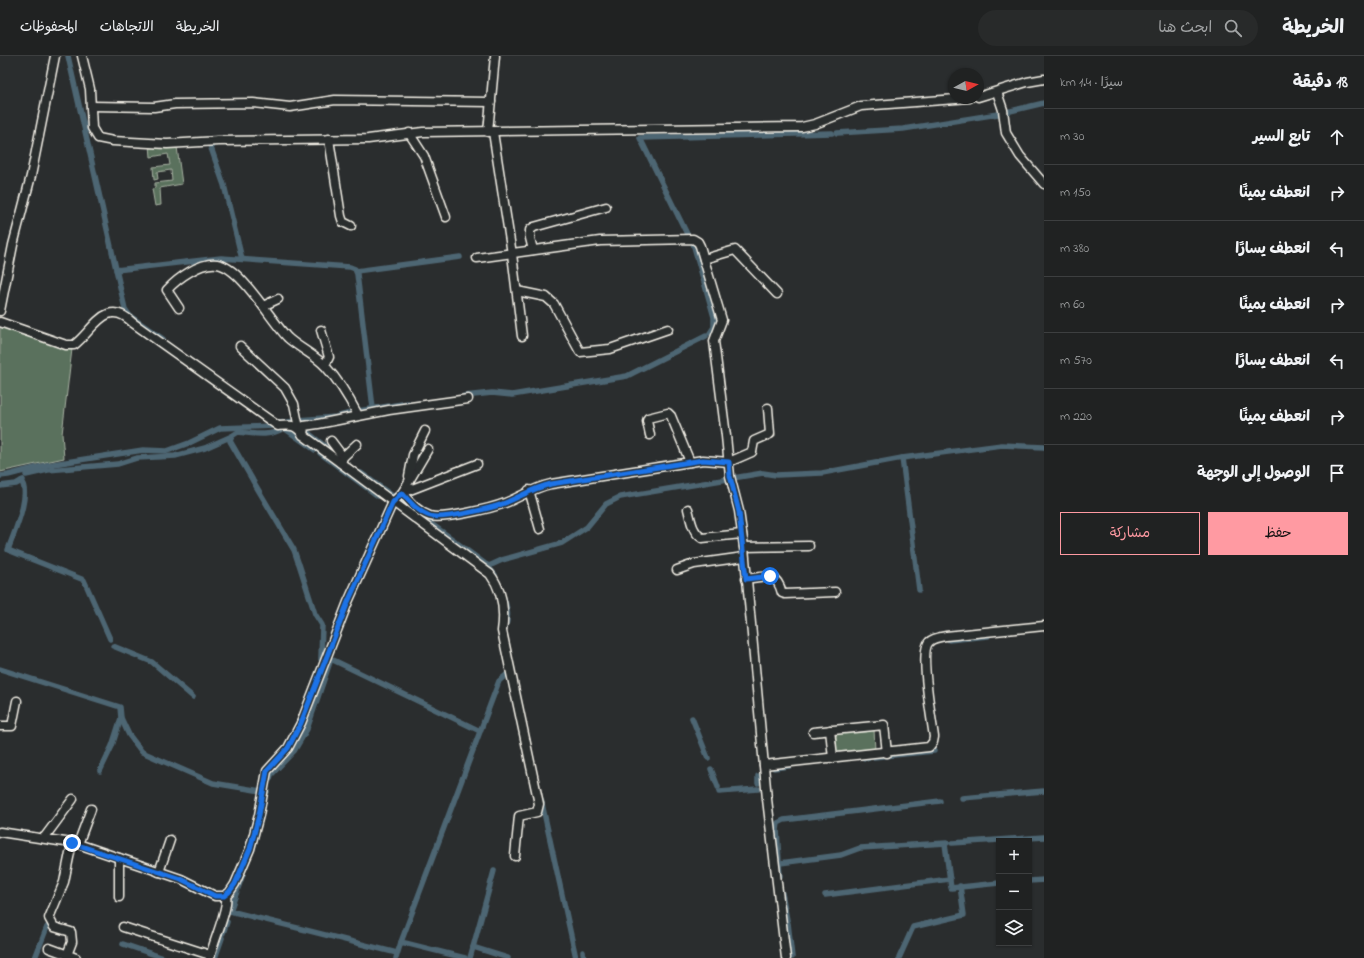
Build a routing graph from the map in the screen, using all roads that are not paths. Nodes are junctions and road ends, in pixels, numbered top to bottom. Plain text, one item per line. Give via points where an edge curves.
1 (55, 56) edge
2 (82, 56) edge
3 (495, 56) edge
4 (1044, 79) edge
5 (997, 92) junction
6 (984, 95) edge
7 (948, 100) edge
8 (491, 102) junction
9 (91, 106) junction
10 (490, 132) junction
11 (410, 133) junction
12 (329, 139) junction
13 (1044, 184) edge
14 (606, 207) dead end
15 (446, 217) dead end
16 (351, 226) dead end
17 (533, 250) junction
18 (512, 254) junction
19 (478, 258) dead end
20 (704, 259) junction
21 (517, 291) junction
22 (777, 294) dead end
23 (278, 299) dead end
24 (263, 306) junction
25 (179, 308) dead end
26 (0, 311) edge
27 (0, 322) edge
28 (668, 329) dead end
29 (320, 330) dead end
30 (522, 336) dead end
31 (240, 346) dead end
32 (324, 365) junction
33 (468, 399) dead end
34 (768, 408) dead end
35 (358, 415) junction
36 (301, 431) junction
37 (425, 431) dead end
38 (650, 435) dead end
39 (331, 441) dead end
40 (357, 444) dead end
41 (428, 449) dead end
42 (342, 460) junction
43 (690, 462) junction
44 (729, 462) junction
45 (476, 464) dead end
46 (408, 483) junction
47 (529, 490) junction
48 (402, 493) junction
49 (393, 502) junction
50 (688, 509) dead end
51 (540, 529) dead end
52 (742, 534) junction
53 (809, 546) dead end
54 (744, 547) junction
55 (744, 558) junction
56 (678, 570) dead end
57 (746, 579) junction
58 (835, 592) dead end
59 (1044, 626) edge
60 (17, 701) dead end
61 (0, 726) edge
62 (830, 730) junction
63 (813, 732) dead end
64 (887, 753) junction
65 (833, 758) junction
66 (764, 766) junction
67 (73, 799) dead end
68 (91, 809) dead end
69 (0, 832) edge
70 (44, 838) junction
71 (170, 840) dead end
72 (75, 843) junction
73 (515, 856) dead end
74 (119, 858) junction
75 (159, 872) junction
76 (226, 895) junction
77 (118, 896) dead end
78 (123, 927) dead end
79 (48, 948) dead end
80 (67, 955) junction
81 (210, 957) edge
82 (76, 958) edge
83 (786, 958) edge

1 - 26 street
2 - 9 street via 90,89
3 - 8 street
4 - 5 street
5 - 6 street
5 - 13 street via 1003,110 1006,133 1020,156
7 - 10 street via 860,106 802,127
8 - 9 street via 335,100 290,107 253,103 175,104 154,107
8 - 10 street
9 - 12 street via 93,133 98,138 113,141 167,144
10 - 11 street
10 - 18 street
11 - 12 street via 368,139
11 - 15 street via 424,156
12 - 16 street via 341,216 343,222
14 - 17 street via 534,227 530,230
17 - 18 street
17 - 20 street via 600,242 693,239 698,242
18 - 19 street
18 - 21 street
20 - 22 street via 735,250
20 - 44 street via 722,320 714,341
21 - 28 street via 546,297 554,304 580,352 610,349
21 - 30 street
23 - 24 street
24 - 25 street via 229,268 217,264 194,270 177,279 167,290
24 - 32 street via 287,337
27 - 36 street via 74,346 104,316 119,312 189,365 278,426 293,425
29 - 32 street via 329,357
31 - 36 street via 285,388 294,404
32 - 35 street
33 - 35 street
34 - 44 street via 770,434 754,441 752,452
35 - 36 street via 307,425
36 - 42 street
37 - 46 street via 413,455
38 - 43 street via 648,418 668,413
39 - 42 street
40 - 42 street
41 - 46 street
42 - 49 street
43 - 44 street
43 - 47 street via 551,484
44 - 52 street
45 - 48 street
46 - 48 street
47 - 48 street via 505,503 442,518 425,514
47 - 51 street
48 - 49 street
49 - 73 street via 484,568 494,579 503,606 502,631 539,809 537,812 518,816
49 - 76 street via 348,602 301,723 288,748 267,771 250,849 235,884
50 - 52 street via 696,535 702,538
52 - 54 street
53 - 54 street
54 - 55 street
55 - 56 street via 694,564
55 - 57 street
57 - 58 street via 770,576 776,578 782,593 786,594
57 - 66 street
59 - 64 street via 946,636 928,642 925,662 933,742 925,749
60 - 61 street via 12,726
62 - 63 street
62 - 64 street via 884,725
62 - 65 street
64 - 65 street
65 - 66 street
66 - 83 street
67 - 70 street
68 - 72 street
69 - 70 street
70 - 72 street
71 - 75 street
72 - 74 street
72 - 80 street via 64,882 49,918 54,927 71,932 72,942
74 - 75 street
74 - 77 street
75 - 76 street via 181,879 215,896
76 - 81 street via 227,906
78 - 81 street
79 - 80 street
80 - 82 street

